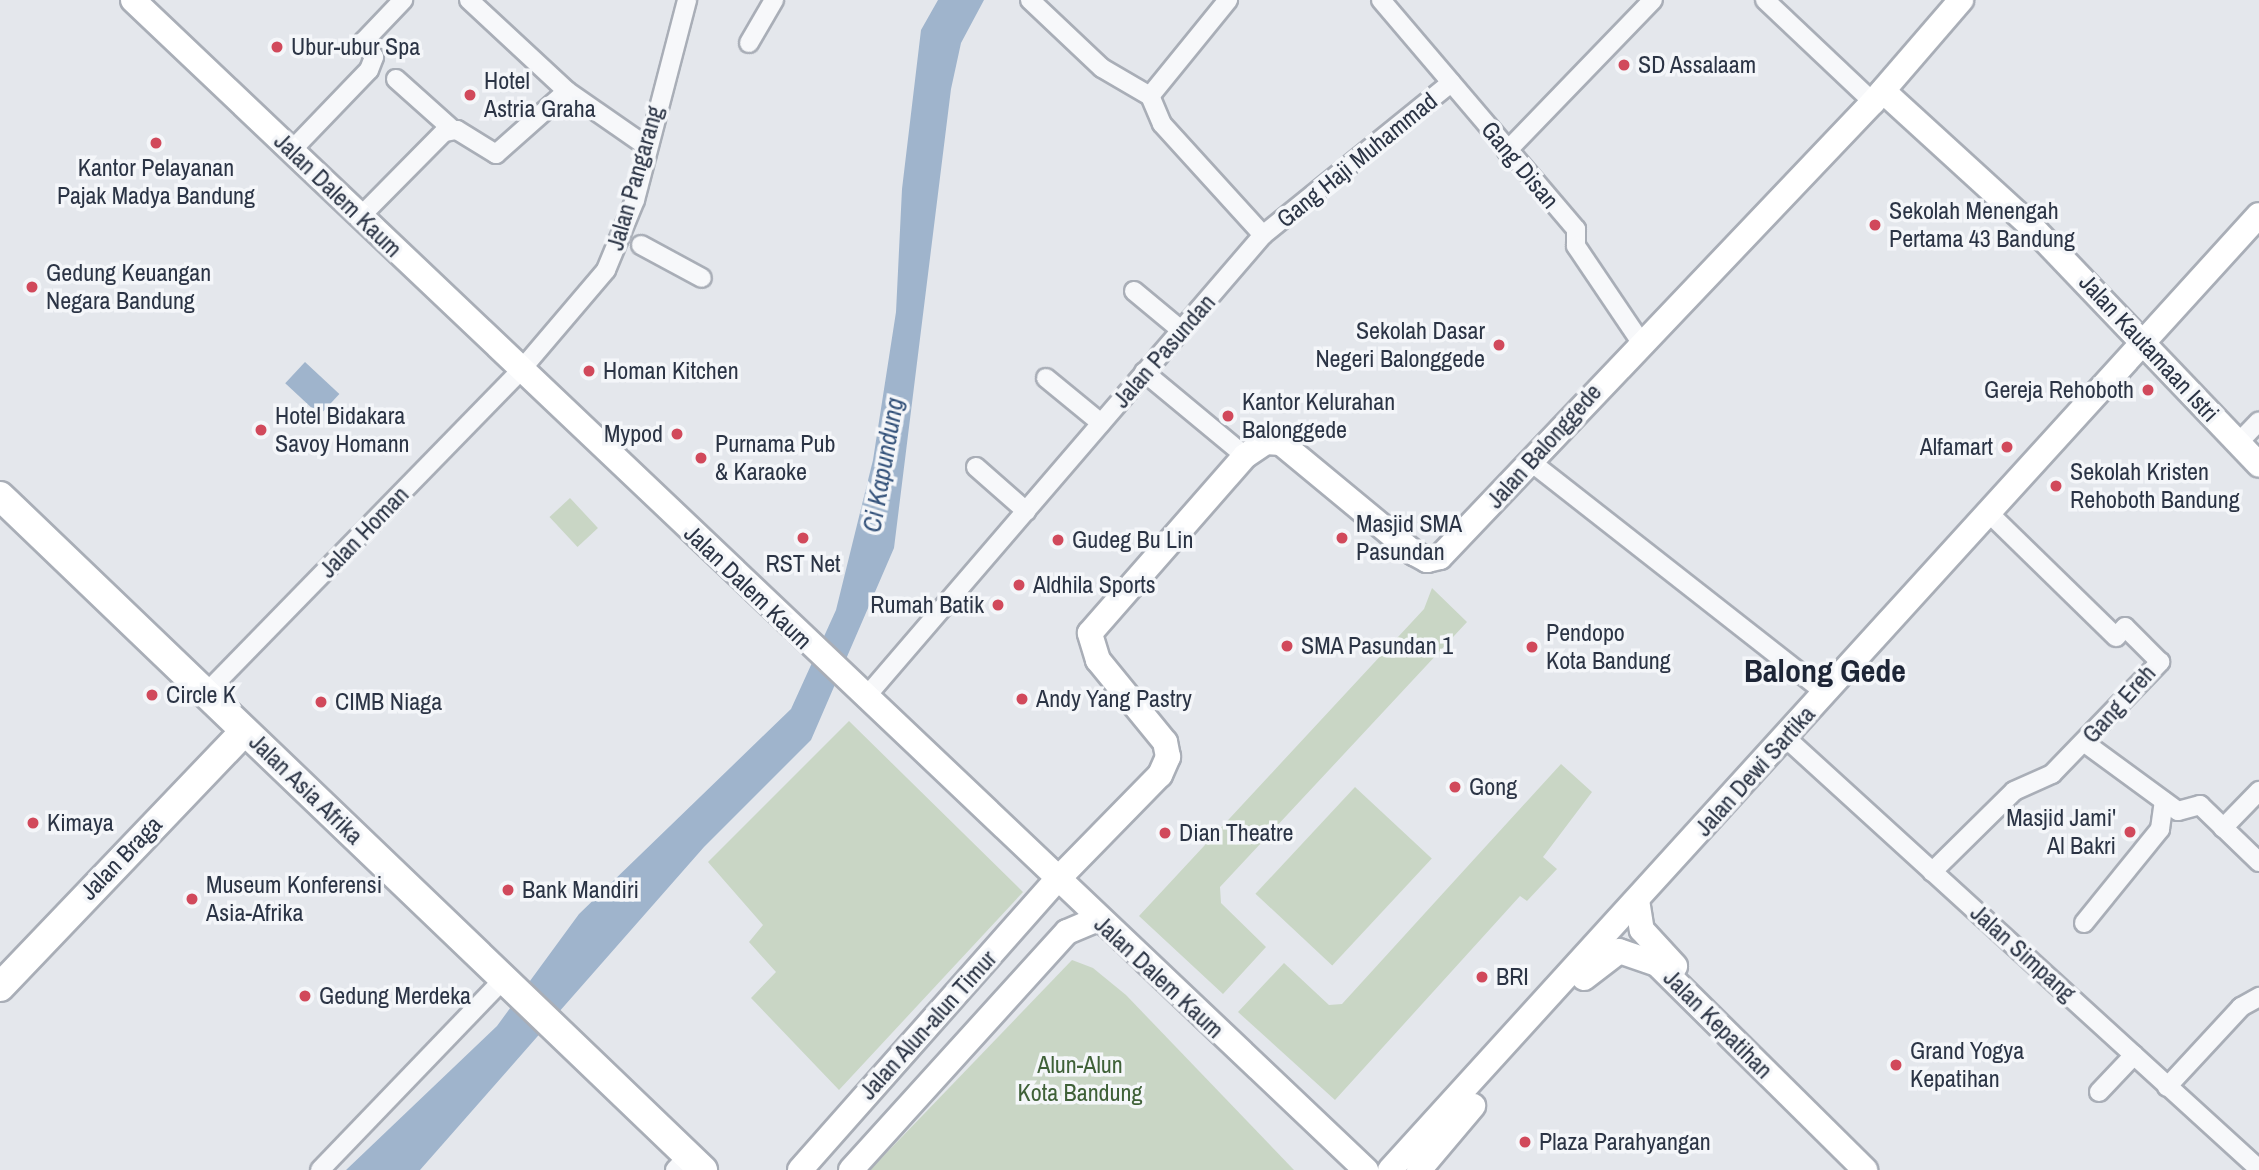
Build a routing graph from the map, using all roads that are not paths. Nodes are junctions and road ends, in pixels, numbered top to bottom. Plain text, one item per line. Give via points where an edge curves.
1 (133, 0) edge
2 (403, 0) edge
3 (469, 0) edge
4 (687, 0) edge
5 (774, 0) edge
6 (1030, 0) edge
7 (1228, 0) edge
8 (1381, 0) edge
9 (1653, 0) edge
10 (1765, 0) edge
11 (1961, 0) edge
12 (749, 43) dead end
13 (396, 79) dead end
14 (1451, 83) junction
15 (567, 90) junction
16 (1150, 96) junction
17 (1878, 96) junction
18 (453, 130) junction
19 (646, 146) junction
20 (291, 151) junction
21 (1507, 151) junction
22 (2259, 215) edge
23 (360, 217) junction
24 (1263, 235) junction
25 (641, 246) dead end
26 (702, 278) dead end
27 (1134, 291) dead end
28 (1181, 330) junction
29 (1640, 341) junction
30 (2146, 341) junction
31 (521, 370) junction
32 (1144, 372) junction
33 (1046, 377) dead end
34 (2259, 421) edge
35 (1101, 423) junction
36 (2238, 443) junction
37 (1245, 456) junction
38 (1531, 462) junction
39 (2259, 465) edge
40 (976, 467) dead end
41 (0, 496) edge
42 (1026, 511) junction
43 (1989, 513) junction
44 (857, 690) junction
45 (1826, 693) junction
46 (206, 694) junction
47 (245, 731) junction
48 (1786, 738) junction
49 (2085, 743) junction
50 (2259, 792) edge
51 (2164, 801) junction
52 (2223, 828) junction
53 (2259, 862) edge
54 (1932, 872) junction
55 (1057, 880) junction
56 (1637, 900) junction
57 (1097, 919) junction
58 (2084, 923) dead end
59 (504, 979) junction
60 (0, 987) edge
61 (2259, 997) edge
62 (2134, 1055) junction
63 (1500, 1063) junction
64 (2167, 1087) junction
65 (2099, 1092) dead end
66 (1357, 1165) edge
67 (689, 1166) edge
68 (2259, 1169) edge
69 (320, 1170) edge
70 (800, 1170) edge
71 (851, 1170) edge
72 (1390, 1170) edge
73 (1419, 1170) edge
74 (1865, 1170) edge
75 (1877, 1170) edge

1 - 20 street, Jalan Dalem Kaum
2 - 20 street via 364,41 374,57 369,70
3 - 15 street
4 - 19 street, Jalan Pangarang
5 - 12 street
6 - 16 street via 1102,68
7 - 16 street
8 - 14 street, Gang Disan
9 - 21 street
10 - 17 street
11 - 17 street, Jalan Balonggede
13 - 18 street
14 - 21 street, Gang Disan
14 - 24 street, Gang Haji Muhammad
15 - 18 street via 496,154
15 - 19 street
16 - 24 street via 1162,124
17 - 29 street, Jalan Balonggede
17 - 30 street, Jalan Kautamaan Istri
18 - 23 street
19 - 31 street, Jalan Pangarang via 615,255
20 - 23 street, Jalan Dalem Kaum
21 - 29 street, Gang Disan via 1576,229 1576,246
22 - 30 street, Jalan Dewi Sartika
23 - 31 street, Jalan Dalem Kaum
24 - 28 street, Jalan Pasundan
25 - 26 street
27 - 28 street
28 - 32 street, Jalan Pasundan
29 - 38 street, Jalan Balonggede
30 - 36 street, Jalan Kautamaan Istri
30 - 43 street, Jalan Dewi Sartika
31 - 44 street, Jalan Dalem Kaum
31 - 46 street, Jalan Homan
32 - 35 street, Jalan Pasundan
32 - 37 street
33 - 35 street
34 - 36 street
35 - 42 street, Jalan Pasundan
36 - 39 street, Jalan Kautamaan Istri
37 - 38 street, Jalan Balonggede via 1266,442 1281,443 1427,560 1451,548
37 - 55 street, Jalan Balonggede via 1090,633 1090,648 1165,742 1168,757 1160,775
38 - 45 street
40 - 42 street
41 - 46 main road, Jalan Asia Afrika
42 - 44 street, Jalan Pasundan
43 - 45 street, Jalan Dewi Sartika
43 - 49 street, Gang Ereh via 2116,637 2125,627 2160,662
44 - 55 street, Jalan Dalem Kaum
45 - 48 street, Jalan Dewi Sartika
46 - 47 main road, Jalan Asia Afrika
47 - 59 main road, Jalan Asia Afrika
47 - 60 main road, Jalan Braga
48 - 54 street, Jalan Simpang
48 - 56 street, Jalan Dewi Sartika
49 - 51 street
49 - 54 street, Gang Ereh via 2052,774 2014,791
50 - 52 street
51 - 52 street via 2178,811 2196,803
51 - 58 street via 2160,829
52 - 53 street
54 - 62 street, Jalan Simpang
55 - 57 street, Jalan Dalem Kaum
55 - 70 street, Jalan Alun-alun Timur
56 - 63 street, Jalan Dewi Sartika
56 - 75 street, Jalan Kepatihan via 1642,930 1655,945
57 - 66 street, Jalan Dalem Kaum
57 - 71 street, Jalan Alun-alun Timur via 1067,932
59 - 67 main road, Jalan Asia Afrika
59 - 69 street
61 - 64 street via 2241,1007
62 - 64 street, Jalan Simpang
62 - 65 street
63 - 72 street, Jalan Dewi Sartika
63 - 73 street, Jalan Dewi Sartika
63 - 74 street, Jalan Kepatihan via 1605,958 1635,954 1657,964
64 - 68 street, Jalan Simpang

